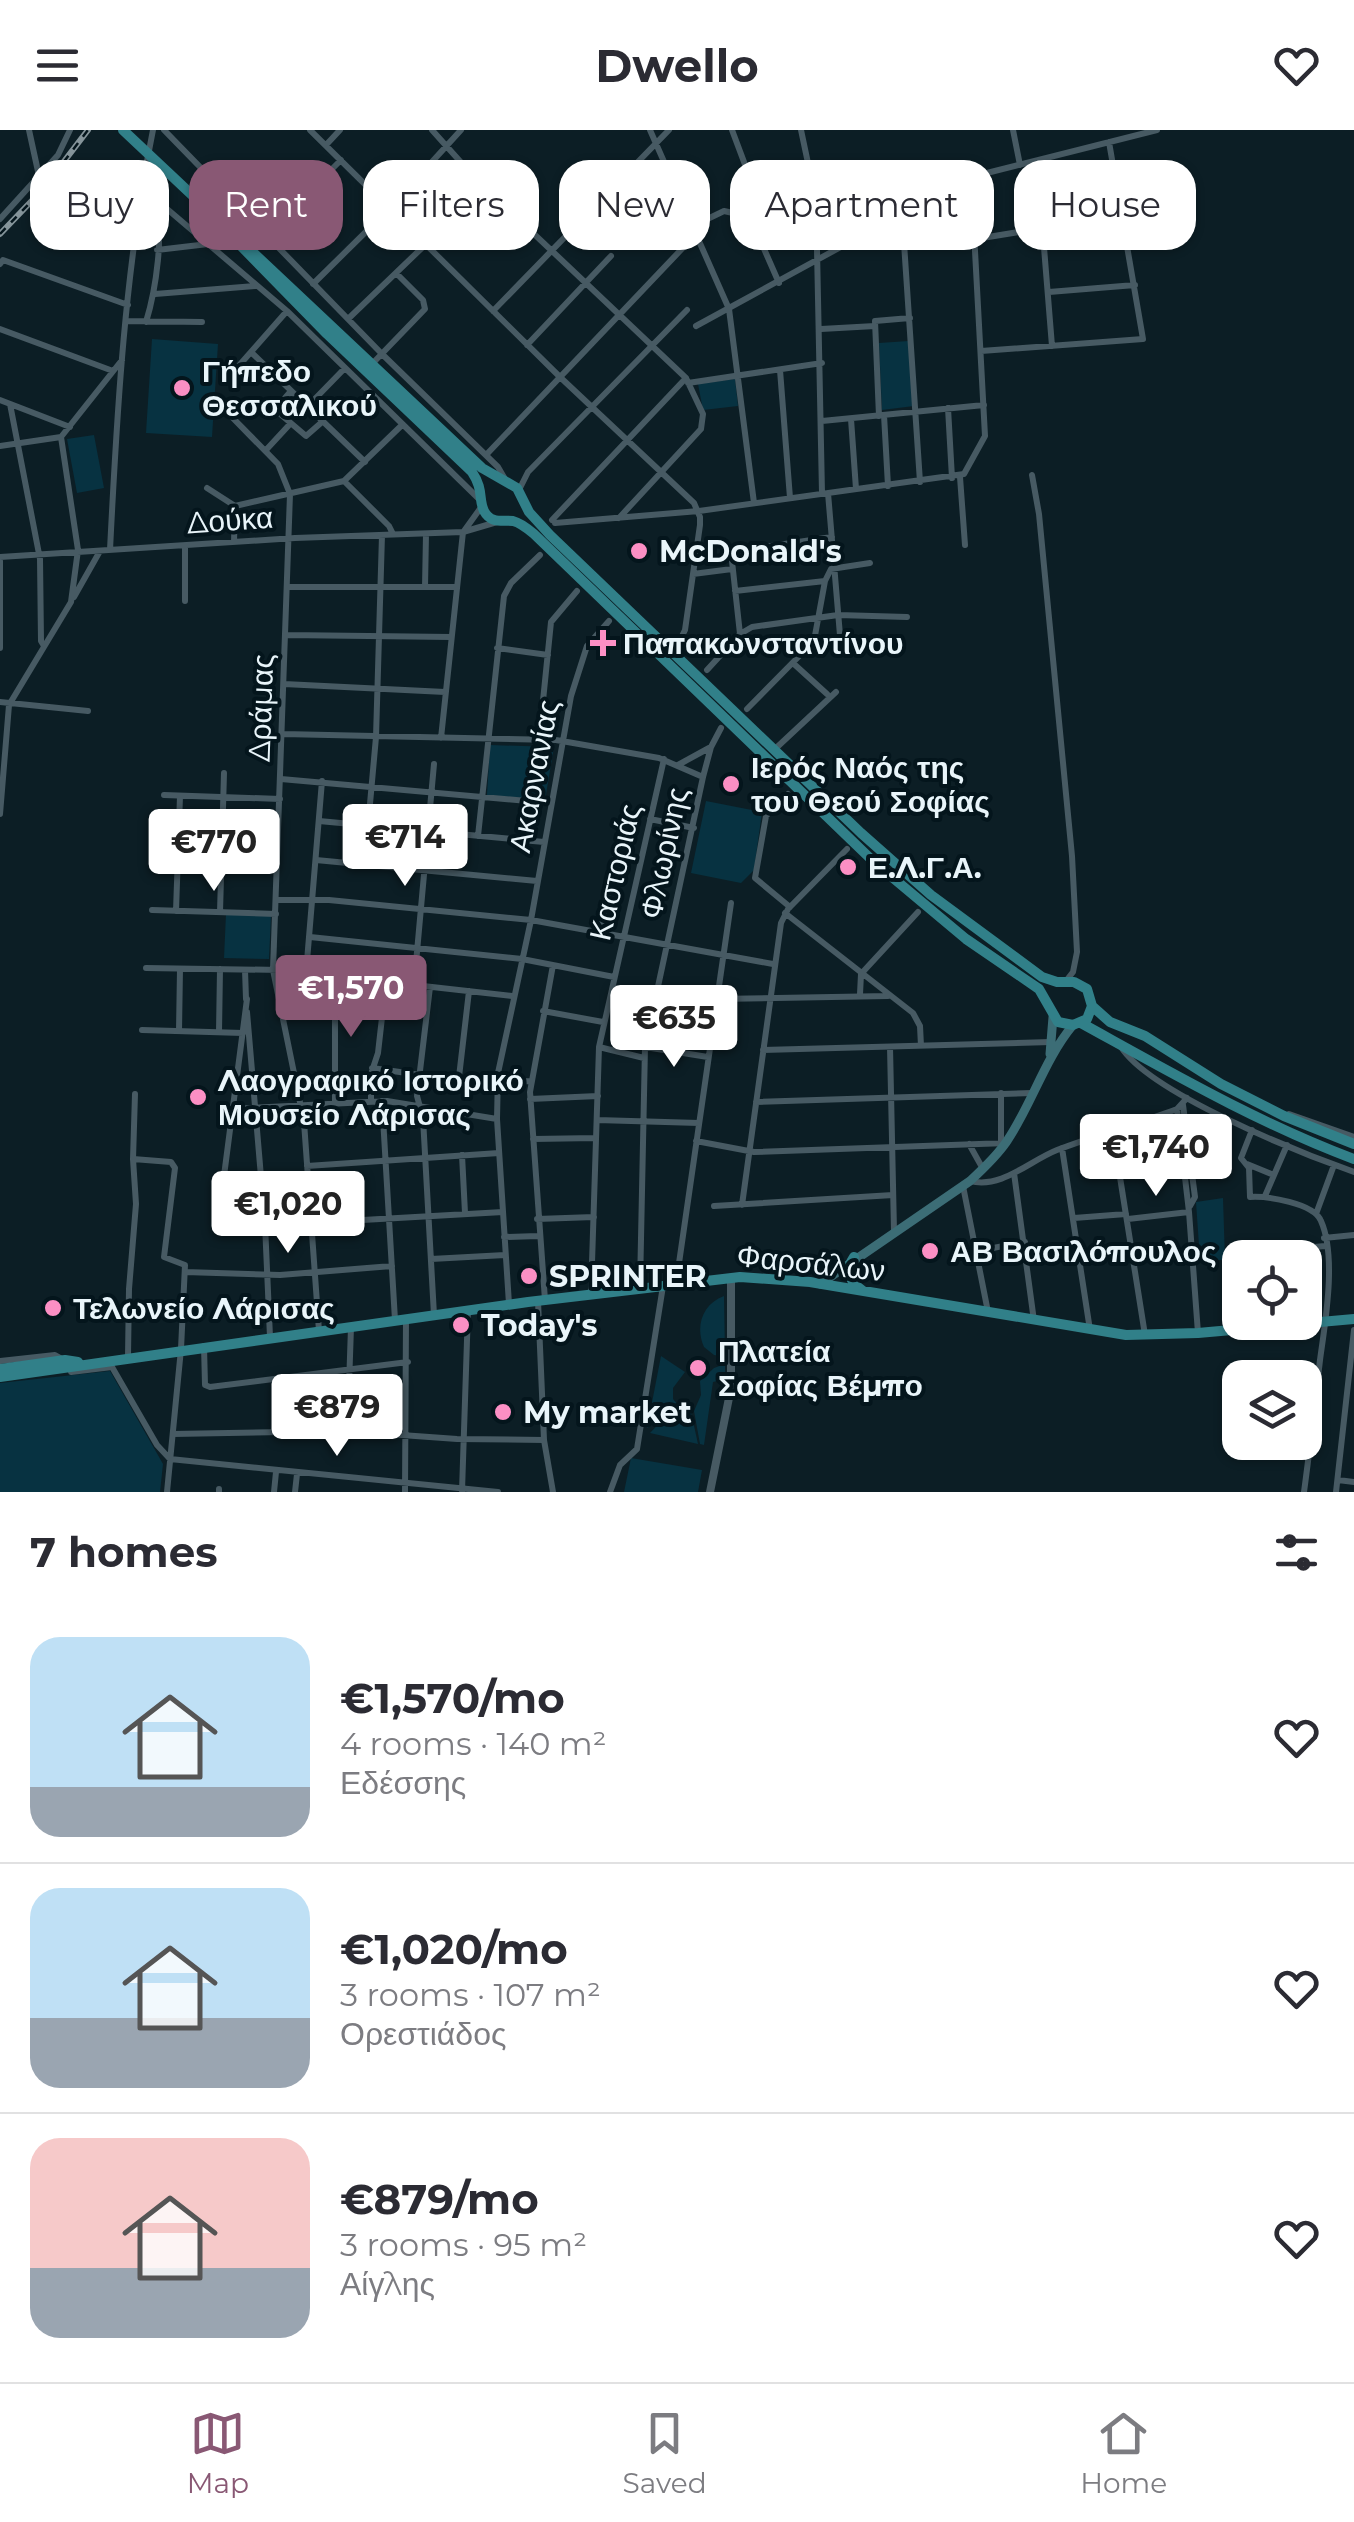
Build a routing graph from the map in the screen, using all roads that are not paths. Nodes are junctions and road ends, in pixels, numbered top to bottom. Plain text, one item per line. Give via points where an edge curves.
1 (29, 130) edge
2 (70, 130) edge
3 (123, 130) edge
4 (153, 130) edge
5 (164, 130) edge
6 (310, 130) edge
7 (340, 130) edge
8 (432, 130) edge
9 (461, 130) edge
10 (650, 130) edge
11 (669, 130) edge
12 (732, 130) edge
13 (801, 130) edge
14 (1013, 130) edge
15 (1157, 130) edge
16 (1131, 133) edge
17 (656, 142) junction
18 (1109, 142) junction
19 (326, 145) junction
20 (446, 148) junction
21 (36, 160) edge
22 (54, 160) edge
23 (147, 160) edge
24 (193, 160) edge
25 (341, 160) edge
26 (435, 160) edge
27 (664, 160) edge
28 (744, 160) edge
29 (1019, 160) edge
30 (1041, 160) edge
31 (1112, 160) edge
32 (343, 162) edge
33 (363, 182) edge
34 (30, 188) edge
35 (189, 194) edge
36 (0, 203) edge
37 (169, 211) edge
38 (1, 218) edge
39 (189, 228) edge
40 (363, 235) edge
41 (134, 250) edge
42 (157, 250) edge
43 (215, 250) edge
44 (245, 250) edge
45 (253, 250) edge
46 (280, 250) edge
47 (420, 250) edge
48 (432, 250) edge
49 (552, 250) junction
50 (677, 250) edge
51 (704, 250) edge
52 (765, 250) edge
53 (834, 250) edge
54 (905, 250) edge
55 (976, 250) edge
56 (1046, 250) edge
57 (1129, 250) edge
58 (611, 256) dead end
59 (819, 258) junction
60 (2, 262) edge
61 (396, 273) junction
62 (586, 282) junction
63 (779, 283) junction
64 (313, 284) junction
65 (1136, 285) junction
66 (255, 286) junction
67 (1049, 292) junction
68 (154, 294) junction
69 (128, 305) junction
70 (729, 309) junction
71 (687, 310) dead end
72 (288, 311) junction
73 (492, 311) junction
74 (618, 314) junction
75 (910, 318) junction
76 (348, 320) junction
77 (126, 321) junction
78 (146, 322) junction
79 (202, 322) dead end
80 (696, 326) dead end
81 (875, 326) junction
82 (0, 329) edge
83 (821, 329) junction
84 (527, 345) junction
85 (652, 346) junction
86 (1052, 346) junction
87 (981, 351) junction
88 (251, 352) junction
89 (382, 354) junction
90 (123, 358) junction
91 (822, 363) junction
92 (372, 364) junction
93 (345, 368) junction
94 (780, 370) junction
95 (113, 371) junction
96 (738, 376) junction
97 (228, 378) dead end
98 (560, 378) junction
99 (685, 378) junction
100 (291, 392) junction
101 (0, 400) edge
102 (10, 404) junction
103 (984, 405) junction
104 (590, 406) junction
105 (307, 407) junction
106 (223, 408) dead end
107 (948, 408) junction
108 (917, 411) junction
109 (882, 415) junction
110 (851, 419) junction
111 (322, 422) junction
112 (822, 422) junction
113 (290, 424) junction
114 (402, 424) junction
115 (70, 427) junction
116 (61, 437) junction
117 (627, 441) junction
118 (16, 444) junction
119 (0, 446) edge
120 (266, 450) junction
121 (486, 456) junction
122 (365, 462) junction
123 (660, 472) junction
124 (1032, 475) dead end
125 (958, 476) junction
126 (344, 481) junction
127 (920, 482) junction
128 (888, 486) junction
129 (207, 488) dead end
130 (512, 488) junction
131 (856, 489) junction
132 (825, 493) junction
133 (290, 494) junction
134 (790, 498) junction
135 (482, 501) junction
136 (754, 503) junction
137 (234, 506) junction
138 (699, 511) junction
139 (619, 518) junction
140 (504, 521) junction
141 (463, 532) junction
142 (426, 533) junction
143 (393, 534) junction
144 (382, 535) junction
145 (832, 537) junction
146 (290, 538) junction
147 (234, 542) junction
148 (964, 545) dead end
149 (185, 546) junction
150 (110, 550) junction
151 (100, 551) junction
152 (78, 552) junction
153 (38, 555) junction
154 (540, 556) dead end
155 (0, 559) edge
156 (870, 562) dead end
157 (834, 566) junction
158 (732, 570) junction
159 (692, 574) junction
160 (825, 581) junction
161 (288, 587) junction
162 (380, 588) junction
163 (425, 588) junction
164 (457, 588) junction
165 (577, 591) dead end
166 (735, 591) junction
167 (185, 601) dead end
168 (71, 602) junction
169 (838, 616) junction
170 (908, 618) dead end
171 (817, 619) junction
172 (609, 621) dead end
173 (740, 634) junction
174 (286, 636) junction
175 (379, 636) junction
176 (451, 637) junction
177 (678, 642) dead end
178 (44, 646) junction
179 (841, 647) dead end
180 (0, 648) edge
181 (497, 648) junction
182 (548, 655) junction
183 (794, 664) junction
184 (707, 670) dead end
185 (284, 684) junction
186 (378, 688) junction
187 (445, 692) junction
188 (4, 703) edge
189 (747, 709) dead end
190 (88, 711) dead end
191 (721, 728) dead end
192 (282, 734) junction
193 (376, 737) junction
194 (441, 738) junction
195 (487, 740) junction
196 (540, 740) junction
197 (562, 741) junction
198 (778, 746) junction
199 (710, 747) junction
200 (664, 760) junction
201 (434, 764) dead end
202 (678, 765) junction
203 (224, 773) dead end
204 (703, 777) junction
205 (281, 779) junction
206 (322, 781) junction
207 (372, 786) junction
208 (431, 792) junction
209 (164, 794) dead end
210 (788, 794) dead end
211 (180, 796) junction
212 (482, 796) junction
213 (223, 797) junction
214 (280, 799) junction
215 (550, 804) junction
216 (0, 814) edge
217 (650, 819) junction
218 (319, 821) junction
219 (368, 826) junction
220 (694, 828) junction
221 (621, 830) dead end
222 (428, 832) junction
223 (478, 836) junction
224 (544, 842) junction
225 (847, 848) dead end
226 (316, 860) junction
227 (424, 870) junction
228 (537, 881) junction
229 (313, 899) junction
230 (276, 900) junction
231 (731, 904) dead end
232 (420, 909) junction
233 (152, 910) dead end
234 (787, 910) junction
235 (176, 911) junction
236 (220, 912) junction
237 (918, 912) dead end
238 (276, 914) junction
239 (531, 920) junction
240 (600, 932) junction
241 (310, 937) junction
242 (623, 937) junction
243 (668, 946) junction
244 (417, 948) junction
245 (723, 957) junction
246 (522, 959) junction
247 (773, 964) junction
248 (1074, 964) junction
249 (553, 965) junction
250 (146, 968) dead end
251 (180, 969) junction
252 (220, 969) junction
253 (246, 970) junction
254 (273, 970) junction
255 (306, 973) junction
256 (861, 974) junction
257 (614, 976) junction
258 (334, 977) junction
259 (386, 982) junction
260 (1064, 982) junction
261 (414, 985) junction
262 (1082, 985) junction
263 (430, 987) junction
264 (468, 991) junction
265 (860, 994) junction
266 (512, 996) junction
267 (889, 996) junction
268 (769, 998) junction
269 (718, 999) junction
270 (1048, 1002) junction
271 (1092, 1006) junction
272 (543, 1011) junction
273 (1053, 1017) junction
274 (603, 1022) junction
275 (1077, 1024) junction
276 (142, 1030) dead end
277 (178, 1031) junction
278 (219, 1032) junction
279 (245, 1033) junction
280 (1052, 1042) junction
281 (1118, 1042) junction
282 (921, 1046) junction
283 (599, 1047) junction
284 (645, 1047) junction
285 (890, 1047) junction
286 (764, 1050) junction
287 (708, 1057) junction
288 (644, 1058) junction
289 (1048, 1062) junction
290 (372, 1068) junction
291 (419, 1074) junction
292 (531, 1081) junction
293 (497, 1082) junction
294 (1001, 1093) junction
295 (1032, 1093) junction
296 (136, 1094) dead end
297 (598, 1096) junction
298 (891, 1097) junction
299 (530, 1099) junction
300 (371, 1101) junction
301 (382, 1101) junction
302 (756, 1102) junction
303 (335, 1104) junction
304 (1182, 1104) junction
305 (302, 1105) junction
306 (256, 1107) junction
307 (421, 1108) junction
308 (231, 1109) junction
309 (497, 1119) junction
310 (597, 1120) junction
311 (642, 1122) junction
312 (698, 1123) junction
313 (1252, 1130) junction
314 (1113, 1133) junction
315 (596, 1138) junction
316 (533, 1140) junction
317 (1354, 1140) edge
318 (696, 1142) junction
319 (1004, 1142) junction
320 (968, 1144) junction
321 (1287, 1145) junction
322 (893, 1146) junction
323 (1062, 1148) junction
324 (749, 1152) junction
325 (499, 1153) junction
326 (462, 1155) junction
327 (425, 1158) junction
328 (1354, 1158) edge
329 (133, 1159) junction
330 (386, 1160) junction
331 (1247, 1164) junction
332 (1334, 1165) junction
333 (307, 1166) junction
334 (986, 1166) junction
335 (1354, 1172) edge
336 (1014, 1173) junction
337 (1274, 1175) junction
338 (1006, 1177) junction
339 (966, 1183) junction
340 (893, 1195) junction
341 (1265, 1196) junction
342 (742, 1205) junction
343 (714, 1206) dead end
344 (1189, 1209) junction
345 (503, 1212) junction
346 (465, 1213) junction
347 (1316, 1214) junction
348 (428, 1216) junction
349 (594, 1217) junction
350 (1127, 1217) junction
351 (389, 1218) junction
352 (1074, 1218) junction
353 (538, 1219) junction
354 (310, 1223) junction
355 (265, 1224) junction
356 (894, 1231) junction
357 (1354, 1235) edge
358 (538, 1236) junction
359 (504, 1237) junction
360 (1025, 1242) junction
361 (1325, 1242) junction
362 (1322, 1243) edge
363 (977, 1251) junction
364 (505, 1255) junction
365 (431, 1258) junction
366 (854, 1258) junction
367 (392, 1266) junction
368 (185, 1272) junction
369 (314, 1272) junction
370 (266, 1274) junction
371 (731, 1278) junction
372 (670, 1284) junction
373 (820, 1284) junction
374 (640, 1287) junction
375 (864, 1291) junction
376 (592, 1294) junction
377 (542, 1300) junction
378 (509, 1305) junction
379 (468, 1310) junction
380 (988, 1312) junction
381 (434, 1315) junction
382 (1354, 1319) edge
383 (400, 1320) junction
384 (1034, 1322) junction
385 (1326, 1322) junction
386 (351, 1326) junction
387 (319, 1330) junction
388 (1354, 1330) edge
389 (1090, 1331) junction
390 (1198, 1333) junction
391 (1146, 1336) junction
392 (270, 1337) junction
393 (204, 1346) junction
394 (182, 1349) junction
395 (128, 1356) junction
396 (0, 1361) edge
397 (408, 1362) junction
398 (64, 1364) junction
399 (108, 1364) junction
400 (352, 1368) junction
401 (0, 1376) edge
402 (348, 1415) dead end
403 (173, 1434) junction
404 (408, 1435) junction
405 (466, 1439) junction
406 (544, 1440) junction
407 (170, 1459) junction
408 (276, 1472) junction
409 (297, 1474) junction
410 (1338, 1480) junction
411 (1354, 1482) edge
412 (406, 1488) edge
413 (462, 1490) edge
414 (167, 1492) edge
415 (274, 1492) edge
416 (294, 1492) edge
417 (498, 1492) edge
418 (553, 1492) edge
419 (610, 1492) edge
420 (710, 1492) edge
421 (1304, 1492) edge
422 (1336, 1492) edge

1 - 21 street
2 - 22 street
3 - 35 main road
4 - 23 street
5 - 24 street
6 - 19 street
7 - 19 street
8 - 20 street
9 - 20 street
10 - 17 street
11 - 17 street
12 - 28 street
13 - 59 street via 814,186
14 - 29 street
15 - 16 street
16 - 18 street
17 - 27 street
17 - 49 street
18 - 30 street
18 - 31 street
19 - 25 street
20 - 26 street
20 - 49 street
32 - 33 street
34 - 38 street
36 - 38 street
37 - 39 street
40 - 64 street
41 - 69 street
42 - 68 street
43 - 66 street
44 - 135 main road via 472,472
45 - 92 main road
46 - 64 street
47 - 61 street
48 - 73 street
49 - 62 street
49 - 73 street
50 - 74 street
51 - 70 street
52 - 63 street
53 - 59 street
54 - 75 street
55 - 87 street
56 - 67 street
57 - 65 street
58 - 62 street
59 - 63 street
59 - 83 street
60 - 69 street
61 - 76 street
61 - 89 street via 425,309
62 - 74 street
62 - 84 street
63 - 70 street
64 - 76 street
65 - 67 street
65 - 86 street via 1143,338
66 - 68 street
66 - 72 street
67 - 86 street
68 - 78 street
69 - 77 street
70 - 80 street
70 - 96 street
71 - 85 street
72 - 88 street
72 - 93 street
73 - 84 street
74 - 85 street
74 - 98 street
75 - 81 street via 875,320
75 - 108 street
76 - 89 street
77 - 78 street
77 - 90 street
78 - 79 street
81 - 83 street
81 - 109 street
82 - 95 street
83 - 91 street
84 - 98 street
85 - 99 street
85 - 104 street
86 - 87 street
87 - 103 street
88 - 97 street
88 - 100 street
89 - 92 street
89 - 121 street
90 - 95 street
90 - 150 street
91 - 94 street
91 - 112 street
92 - 130 main road
93 - 105 street
93 - 114 street
94 - 96 street
94 - 134 street
95 - 115 street
96 - 99 street
96 - 136 street
98 - 104 street
98 - 121 street
99 - 117 street
99 - 123 street via 704,424
100 - 105 street
100 - 113 street via 277,409
101 - 102 street
102 - 115 street
102 - 118 street
103 - 107 street
103 - 125 street via 985,436
104 - 117 street
104 - 130 street
105 - 111 street
106 - 120 street, Δράμας
107 - 108 street
107 - 125 street
108 - 109 street
108 - 127 street
109 - 110 street
109 - 128 street
110 - 112 street
110 - 131 street
111 - 113 street via 306,436
111 - 122 street
112 - 132 street
113 - 120 street
114 - 122 street
114 - 135 street
115 - 116 street
116 - 118 street
116 - 152 street
117 - 123 street
117 - 139 street via 554,521
118 - 119 street
118 - 153 street
120 - 133 street, Δράμας via 287,478
121 - 130 street
122 - 126 street
123 - 138 street
123 - 139 street
124 - 248 street via 1066,771
125 - 127 street
125 - 148 street
126 - 133 street
126 - 143 street
127 - 128 street
128 - 131 street
129 - 137 street
130 - 135 main road via 489,486
130 - 140 main road via 519,513
130 - 198 main road via 550,536
131 - 132 street
132 - 134 street
132 - 145 street
133 - 137 street
133 - 146 street, Δράμας
134 - 136 street
135 - 140 main road via 488,516
135 - 141 street
136 - 138 street
137 - 147 street
138 - 139 street
138 - 159 street
140 - 141 street, Δούκα
140 - 270 main road via 534,534 731,732 874,862
141 - 142 street, Δούκα
141 - 164 street
142 - 143 street, Δούκα
142 - 163 street
143 - 144 street, Δούκα
144 - 146 street, Δούκα
144 - 162 street
145 - 157 street
145 - 158 street via 731,552
146 - 147 street, Δούκα
146 - 161 street, Δράμας
147 - 149 street, Δούκα
149 - 150 street, Δούκα
149 - 167 street
150 - 151 street, Δούκα
151 - 152 street, Δούκα
151 - 168 street
152 - 153 street, Δούκα
152 - 168 street
153 - 155 street, Δούκα
153 - 178 street
154 - 181 street via 507,588
155 - 180 street
156 - 157 street
157 - 160 street
157 - 169 street
158 - 159 street
158 - 166 street
159 - 177 street
160 - 166 street
160 - 171 street
161 - 162 street
161 - 174 street, Δράμας
162 - 163 street
162 - 175 street
163 - 164 street
164 - 176 street
165 - 182 street via 553,617
166 - 173 street
168 - 178 street
169 - 170 street
169 - 171 street
169 - 179 street
171 - 173 street via 752,626
171 - 183 street via 814,641
172 - 197 street, Ακαρνανίας via 584,652
173 - 184 street
174 - 175 street
174 - 185 street, Δράμας
175 - 176 street
175 - 186 street
176 - 187 street
178 - 188 street
181 - 182 street
181 - 195 street
182 - 196 street
183 - 189 street
183 - 198 street via 831,693
185 - 186 street
185 - 192 street, Δράμας
186 - 187 street
186 - 193 street
187 - 194 street
188 - 190 street
188 - 216 street
191 - 199 street, Φλωρίνης
192 - 193 street
192 - 205 street, Δράμας
193 - 194 street
193 - 207 street
194 - 195 street
195 - 196 street
195 - 212 street
196 - 197 street
197 - 200 street
197 - 215 street, Ακαρνανίας
198 - 260 main road via 931,895 1020,962
199 - 202 street
199 - 204 street, Φλωρίνης
200 - 202 street
200 - 217 street, Καστοριάς
201 - 208 street
202 - 204 street
203 - 213 street
204 - 220 street, Φλωρίνης
205 - 206 street
205 - 214 street, Δράμας
206 - 207 street
206 - 218 street
207 - 208 street
207 - 219 street
208 - 212 street
208 - 222 street
209 - 211 street
210 - 234 street via 766,816 755,878
211 - 213 street
211 - 235 street
212 - 215 street
212 - 223 street
213 - 214 street
213 - 236 street
214 - 230 street, Δράμας
215 - 224 street, Ακαρνανίας
217 - 220 street
217 - 242 street, Καστοριάς
218 - 219 street
218 - 226 street
219 - 222 street
220 - 243 street, Φλωρίνης
221 - 240 street
222 - 223 street
222 - 227 street
223 - 224 street
224 - 228 street, Ακαρνανίας
225 - 234 street
226 - 227 street
226 - 229 street
227 - 228 street
227 - 232 street
228 - 239 street, Ακαρνανίας
229 - 230 street
229 - 232 street
229 - 241 street
230 - 238 street, Δράμας
231 - 245 street
232 - 239 street
232 - 244 street
233 - 235 street
234 - 247 street
234 - 256 street
235 - 236 street
236 - 238 street
237 - 256 street
238 - 254 street, Δράμας
239 - 240 street
239 - 246 street, Ακαρνανίας
240 - 242 street
241 - 244 street
241 - 255 street
242 - 243 street
242 - 257 street, Καστοριάς
243 - 245 street
243 - 284 street, Φλωρίνης
244 - 246 street
244 - 261 street
245 - 247 street
245 - 269 street
246 - 249 street
246 - 266 street, Ακαρνανίας
247 - 268 street
248 - 260 street
248 - 262 street
249 - 257 street
249 - 272 street
250 - 251 street
251 - 252 street
251 - 277 street
252 - 253 street
252 - 278 street
253 - 254 street
253 - 279 street
254 - 255 street
254 - 305 street, Δράμας
255 - 258 street
256 - 265 street
256 - 267 street
257 - 274 street, Καστοριάς
258 - 259 street
258 - 303 street
259 - 261 street
259 - 290 street
260 - 262 main road
260 - 270 main road
261 - 263 street
262 - 271 main road
263 - 264 street
263 - 291 street
264 - 266 street
264 - 291 street via 459,1078
265 - 267 street
265 - 268 street
266 - 293 street, Ακαρνανίας
267 - 282 street via 916,1017
268 - 269 street
268 - 286 street
269 - 287 street
270 - 273 main road
271 - 275 main road
271 - 317 main road via 1221,1084
272 - 274 street
272 - 292 street
273 - 275 main road
273 - 280 main road
274 - 283 street, Καστοριάς
275 - 281 main road
275 - 289 main road
276 - 277 street
277 - 278 street
278 - 279 street
279 - 306 street
279 - 308 street
280 - 282 street
280 - 289 main road
281 - 304 street
281 - 328 main road via 1269,1123
282 - 285 street
283 - 288 street
283 - 297 street, Καστοριάς
284 - 287 street
284 - 288 street, Φλωρίνης
285 - 286 street
285 - 298 street
286 - 302 street
287 - 312 street
288 - 311 street, Φλωρίνης
289 - 295 main road
290 - 291 street
290 - 300 street
291 - 307 street
292 - 293 street
292 - 299 street
293 - 309 street, Ακαρνανίας
294 - 295 street
294 - 298 street
294 - 319 street
295 - 319 main road
296 - 329 street
297 - 299 street
297 - 310 street, Καστοριάς
298 - 302 street
298 - 322 street
299 - 316 street
300 - 301 street
300 - 303 street
301 - 307 street
301 - 330 street
302 - 324 street
303 - 305 street
304 - 313 street
304 - 314 street
304 - 344 street
305 - 306 street
305 - 333 street, Δράμας
306 - 308 street
306 - 355 street
307 - 309 street
307 - 327 street
308 - 355 street via 218,1222
309 - 325 street, Ακαρνανίας
310 - 311 street
310 - 315 street, Καστοριάς
311 - 312 street
311 - 374 street, Φλωρίνης
312 - 318 street
313 - 321 street
313 - 331 street via 1240,1158
314 - 323 street
314 - 350 street
315 - 316 street
315 - 349 street, Καστοριάς
316 - 353 street
318 - 324 street
318 - 372 street
319 - 320 street
319 - 334 main road
320 - 322 street
320 - 334 street
321 - 332 street
321 - 337 street
322 - 324 street
322 - 340 street
323 - 336 street
323 - 352 street
324 - 342 street
325 - 326 street
325 - 345 street, Ακαρνανίας
326 - 327 street
326 - 346 street
327 - 330 street
327 - 348 street
329 - 368 street via 174,1164 164,1257 182,1262
329 - 395 street
330 - 333 street
330 - 351 street
331 - 337 street
331 - 341 street via 1250,1197
332 - 335 street
332 - 347 street
333 - 354 street, Δράμας
334 - 338 street
334 - 339 main road
336 - 338 street
336 - 360 street
337 - 341 street
338 - 339 street
339 - 356 main road
339 - 363 street
340 - 342 street
340 - 356 street
341 - 347 street
342 - 343 street
344 - 350 street
344 - 390 street
345 - 346 street
345 - 359 street, Ακαρνανίας
346 - 348 street
347 - 361 street
348 - 351 street
348 - 365 street
349 - 353 street
349 - 376 street, Καστοριάς
350 - 352 street
350 - 391 street
351 - 354 street
351 - 367 street
352 - 389 street
353 - 358 street
354 - 355 street
354 - 369 street, Δράμας
355 - 370 street
356 - 366 main road
357 - 361 street
358 - 359 street
358 - 377 street
359 - 364 street, Ακαρνανίας
360 - 363 street
360 - 384 street
361 - 362 street
361 - 385 street
363 - 380 street
364 - 365 street
364 - 378 street, Ακαρνανίας
365 - 381 street
366 - 373 main road
366 - 375 main road via 848,1276
367 - 369 street
367 - 383 street
368 - 370 street
368 - 394 street
369 - 370 street
369 - 387 street, Δράμας
370 - 392 street
371 - 372 main road, Φαρσάλων
371 - 373 main road, Φαρσάλων
371 - 420 street via 731,1388
372 - 374 main road, Φαρσάλων
372 - 419 street via 637,1449 620,1465
373 - 375 main road, Φαρσάλων
374 - 376 main road, Φαρσάλων
375 - 380 main road, Φαρσάλων
376 - 377 main road, Φαρσάλων
377 - 378 main road, Φαρσάλων
377 - 406 street
378 - 379 main road, Φαρσάλων
379 - 381 main road, Φαρσάλων
379 - 405 street
380 - 384 main road, Φαρσάλων
381 - 383 main road, Φαρσάλων
382 - 385 main road, Φαρσάλων
383 - 386 main road, Φαρσάλων
383 - 397 street
384 - 389 main road, Φαρσάλων
385 - 390 main road, Φαρσάλων
385 - 421 street
386 - 387 main road, Φαρσάλων
386 - 400 street
387 - 392 main road, Φαρσάλων
388 - 410 street
389 - 391 main road, Φαρσάλων
390 - 391 main road, Φαρσάλων
392 - 393 main road, Φαρσάλων
393 - 394 main road, Φαρσάλων
393 - 400 street via 210,1387
394 - 395 main road, Φαρσάλων
394 - 403 street
395 - 399 main road, Φαρσάλων
396 - 398 street via 55,1354
397 - 400 street
397 - 404 street
398 - 399 main road, Φαρσάλων
398 - 401 main road
399 - 401 street
399 - 407 street
400 - 402 street
403 - 404 street
403 - 407 street
404 - 405 street
404 - 412 street
405 - 406 street
405 - 413 street
406 - 418 street
407 - 408 street
407 - 414 street
408 - 409 street
408 - 415 street
409 - 412 street
409 - 416 street
410 - 411 street
410 - 422 street
412 - 413 street
413 - 417 street

